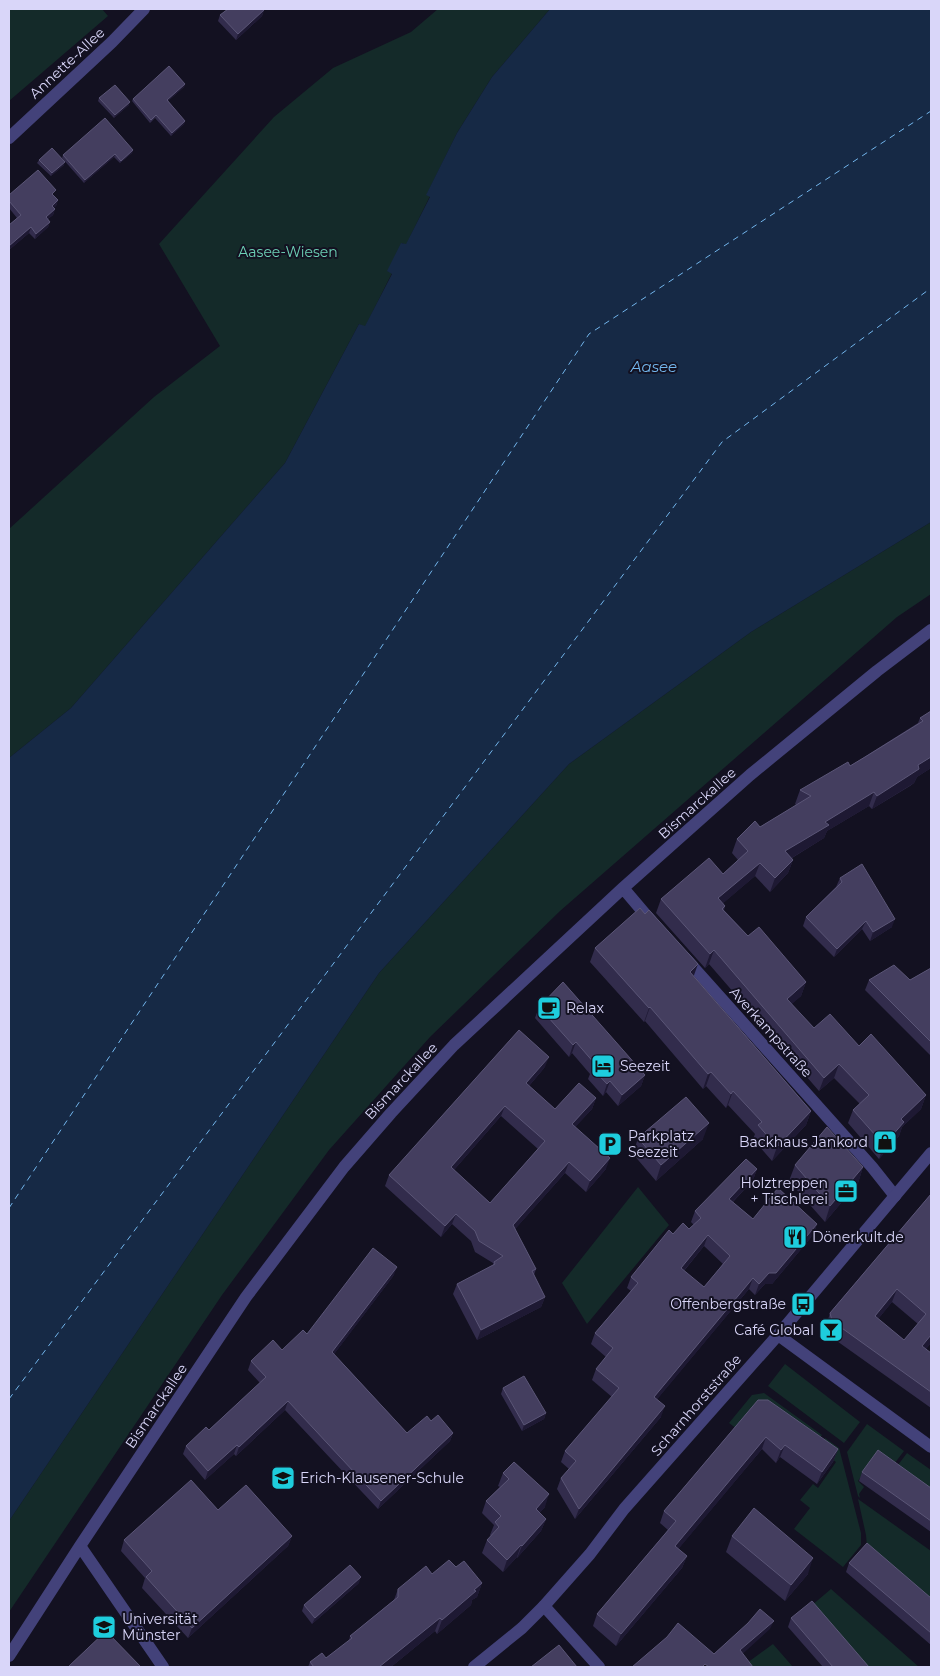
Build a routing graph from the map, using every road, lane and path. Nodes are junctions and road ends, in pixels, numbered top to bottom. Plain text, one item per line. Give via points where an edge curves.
1 (144, 9) edge
2 (9, 138) edge
3 (931, 630) edge
4 (623, 888) junction
5 (662, 934) edge
6 (676, 948) edge
7 (929, 1158) edge
8 (895, 1196) junction
9 (778, 1335) junction
10 (931, 1447) edge
11 (80, 1546) junction
12 (544, 1606) junction
13 (9, 1656) edge
14 (163, 1667) edge
15 (474, 1667) edge
16 (599, 1667) edge

1 - 2 street, Annette-Allee
3 - 4 street, Bismarckallee via 750,775
4 - 5 street
4 - 11 street, Bismarckallee via 454,1046 390,1112 344,1167 246,1297
6 - 8 street, Averkampstraße
7 - 8 street, Scharnhorststraße
8 - 9 street, Scharnhorststraße
9 - 10 street
9 - 12 street, Scharnhorststraße via 624,1509
11 - 13 street, Bismarckallee
11 - 14 street
12 - 15 street, Scharnhorststraße
12 - 16 street

